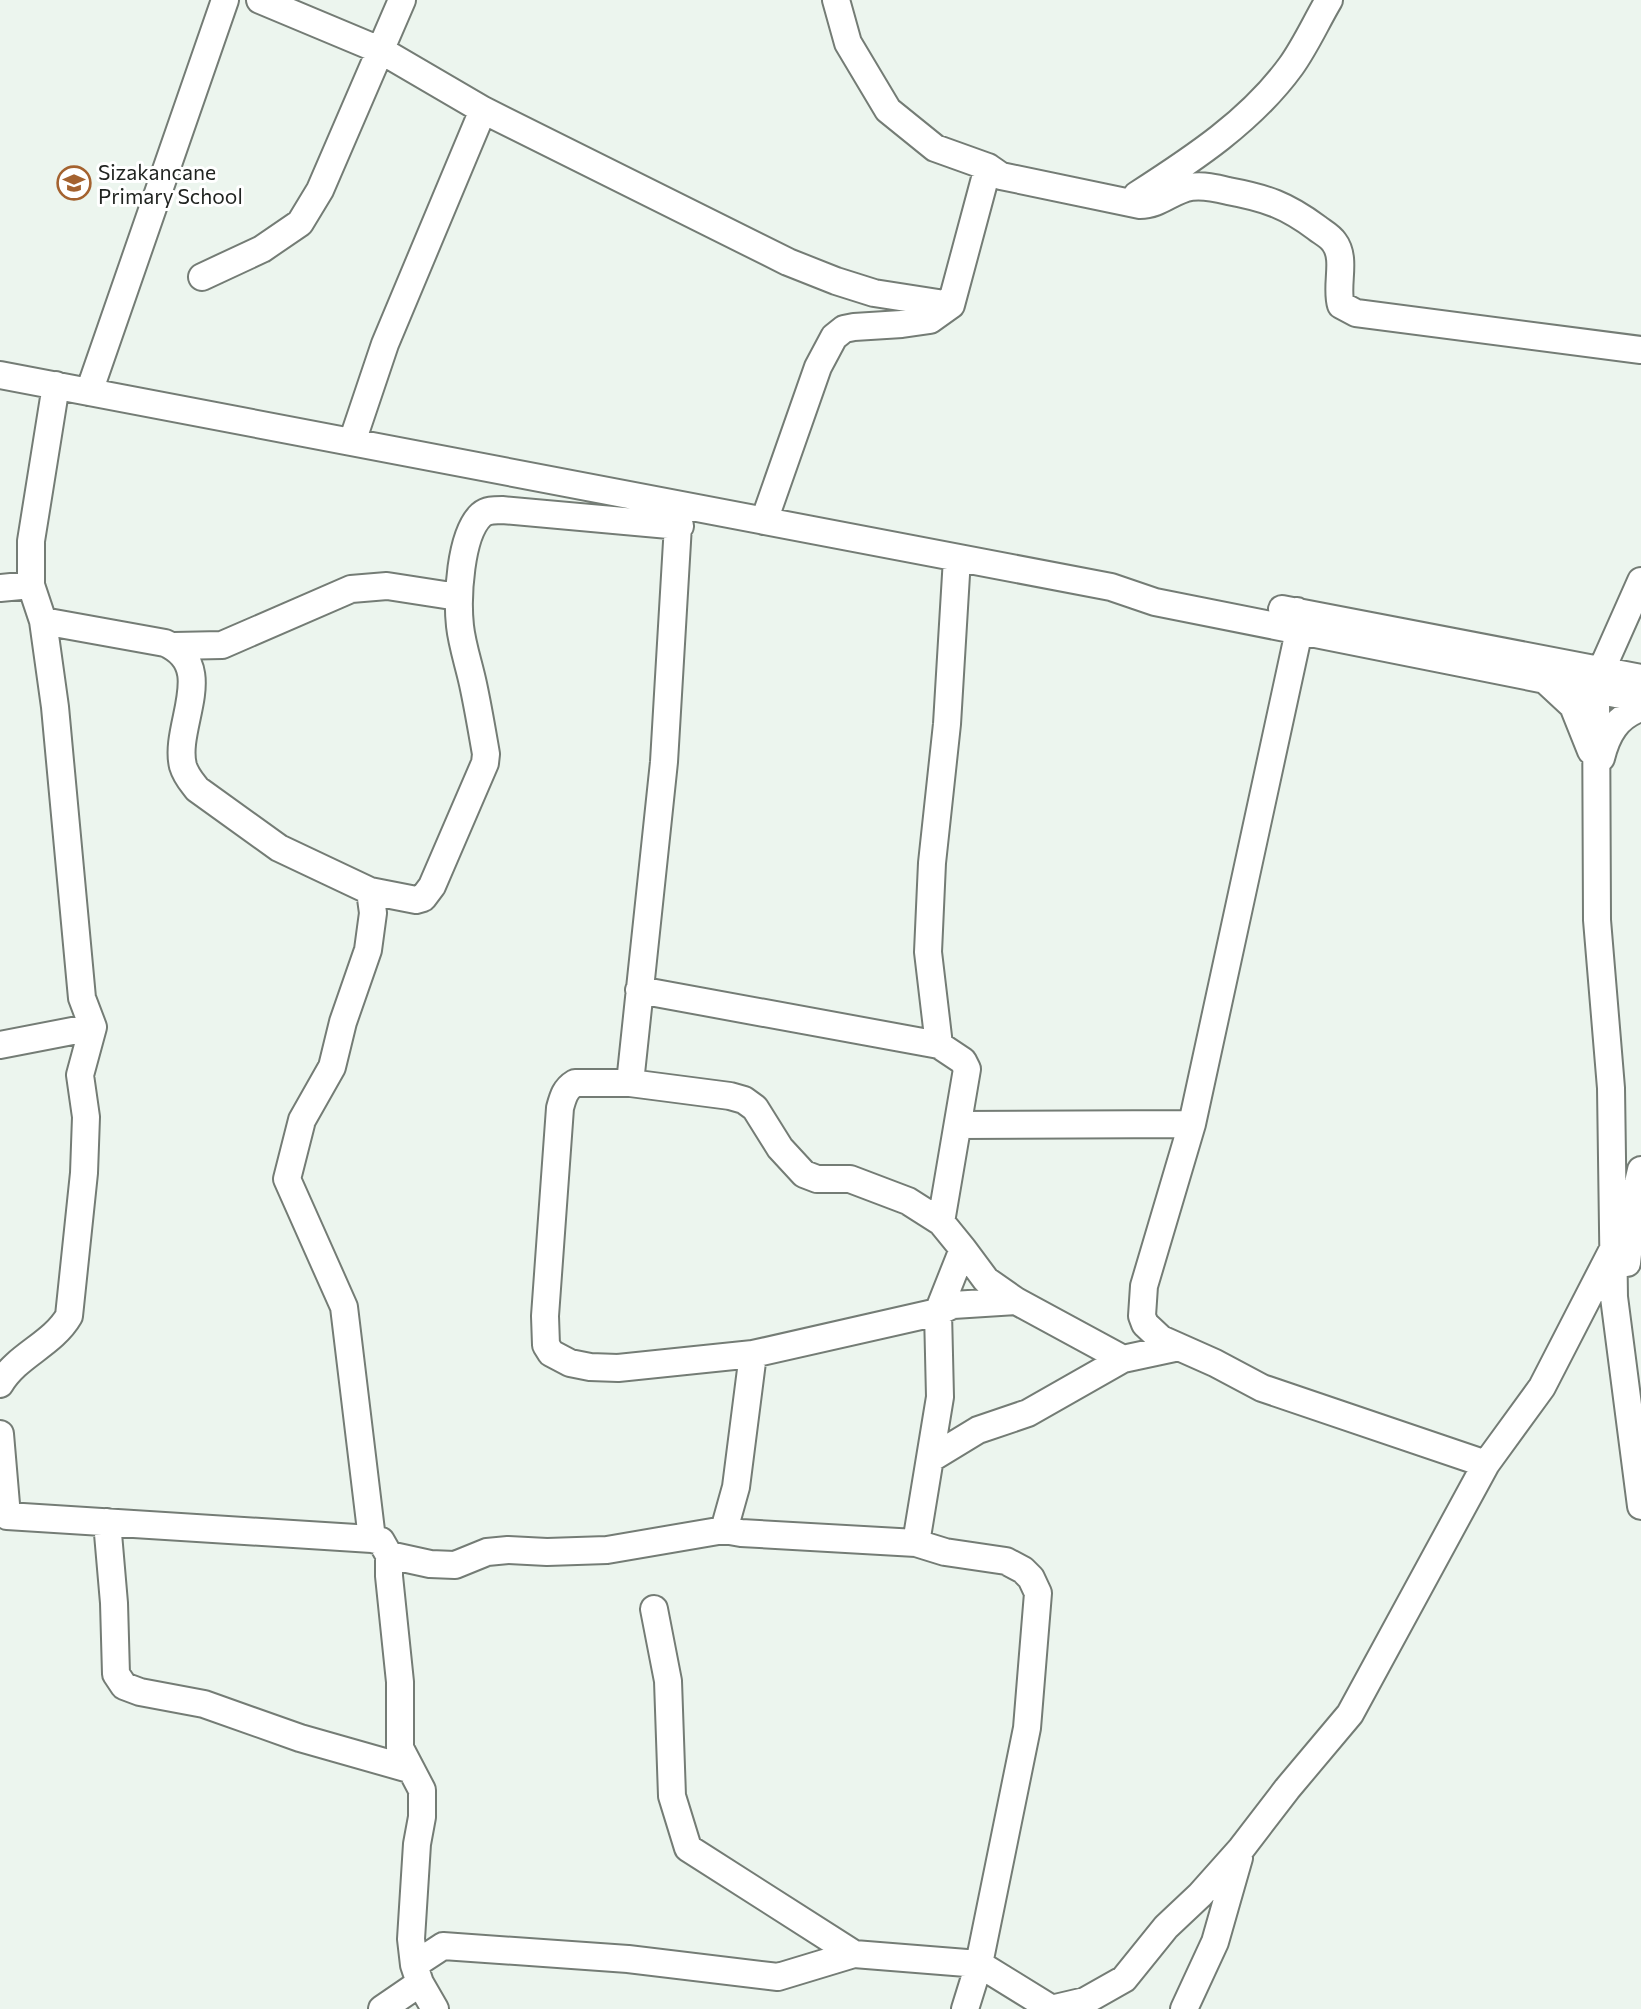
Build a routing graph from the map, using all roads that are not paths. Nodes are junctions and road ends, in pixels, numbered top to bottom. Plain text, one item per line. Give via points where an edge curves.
1 (225, 0) edge
2 (260, 0) edge
3 (402, 0) edge
4 (836, 0) edge
5 (1329, 0) edge
6 (382, 51) junction
7 (483, 110) junction
8 (988, 167) junction
9 (1126, 203) junction
10 (202, 277) dead end
11 (951, 305) junction
12 (1641, 349) edge
13 (0, 375) edge
14 (56, 385) junction
15 (89, 392) junction
16 (352, 442) junction
17 (679, 516) junction
18 (764, 521) junction
19 (957, 558) junction
20 (1641, 581) edge
21 (32, 586) junction
22 (0, 588) edge
23 (458, 597) junction
24 (43, 621) junction
25 (1298, 621) junction
26 (174, 646) junction
27 (1641, 678) edge
28 (1545, 680) junction
29 (1599, 681) junction
30 (1641, 699) edge
31 (1641, 708) edge
32 (1597, 769) junction
33 (370, 891) junction
34 (639, 990) junction
35 (93, 1027) junction
36 (0, 1045) edge
37 (939, 1045) junction
38 (630, 1083) junction
39 (1192, 1124) junction
40 (958, 1125) junction
41 (1641, 1170) edge
42 (941, 1222) junction
43 (1613, 1249) junction
44 (963, 1250) junction
45 (1614, 1297) junction
46 (1016, 1301) junction
47 (937, 1312) junction
48 (1179, 1348) junction
49 (753, 1354) junction
50 (1123, 1359) junction
51 (0, 1384) edge
52 (1635, 1411) edge
53 (0, 1434) edge
54 (932, 1458) junction
55 (1486, 1464) junction
56 (1641, 1506) edge
57 (4, 1516) edge
58 (107, 1522) junction
59 (724, 1530) junction
60 (916, 1543) junction
61 (381, 1547) junction
62 (654, 1609) dead end
63 (409, 1769) junction
64 (1241, 1849) junction
65 (854, 1954) junction
66 (979, 1964) junction
67 (417, 1974) junction
68 (382, 2009) edge
69 (435, 2009) edge
70 (965, 2009) edge
71 (1052, 2009) edge
72 (1184, 2009) edge

1 - 15 street
2 - 6 street
3 - 6 street
4 - 8 street via 848,43 888,110 935,148
5 - 9 street via 1292,65 1263,100 1202,152
6 - 7 street
6 - 10 street via 320,190 300,223 262,249
7 - 11 street via 809,271 874,293
7 - 16 street via 386,344
8 - 9 street via 1001,176
8 - 11 street
9 - 12 street via 1148,205 1191,186 1276,202 1334,242 1340,265 1338,295 1347,310
11 - 18 street via 930,320 854,327 834,337 818,367
13 - 14 street
14 - 15 street
14 - 21 street via 31,541
15 - 16 street
16 - 17 street
17 - 18 street
17 - 23 street via 491,510 481,515 471,532
17 - 34 street via 664,762
18 - 19 street
19 - 25 street via 1111,587 1154,602
19 - 37 street via 928,952
20 - 29 street
21 - 22 street
21 - 24 street
23 - 26 street via 387,586 351,589 222,645
23 - 33 street via 460,628 485,746 483,769 423,898
24 - 26 street
24 - 35 street via 82,998
25 - 28 street
25 - 29 street
25 - 39 street
26 - 33 street via 187,660 191,673 181,753 187,777 222,809 279,848
27 - 29 street
28 - 29 street
28 - 32 street via 1573,706
29 - 30 street
29 - 32 street
31 - 32 street via 1613,727
32 - 43 street via 1597,920 1611,1088
33 - 61 street via 373,913 368,950 332,1067 302,1120 287,1179 344,1307
34 - 37 street
34 - 38 street
35 - 36 street
35 - 51 street via 80,1075 86,1117 84,1173 69,1316 61,1329 19,1360
37 - 40 street via 967,1069
38 - 42 street via 744,1100 755,1108 780,1149 804,1174 817,1179 850,1179 908,1201
38 - 49 street via 583,1081 568,1087 563,1095 546,1345 560,1359 590,1367
39 - 40 street
39 - 48 street via 1141,1307 1150,1331
40 - 42 street
41 - 45 street via 1626,1268
42 - 44 street
43 - 45 street
43 - 55 street via 1542,1387
44 - 46 street via 986,1280
44 - 47 street
45 - 52 street
46 - 47 street via 953,1305
46 - 50 street
47 - 49 street
47 - 54 street via 940,1397
48 - 50 street
48 - 55 street via 1262,1388
49 - 59 street via 736,1487
50 - 54 street via 1028,1413 978,1430
52 - 56 street
53 - 57 street
54 - 60 street
55 - 64 street via 1350,1714
57 - 58 street
58 - 61 street
58 - 63 street via 116,1674 124,1686 204,1704
59 - 60 street
59 - 61 street via 607,1550 487,1552 455,1565 430,1564
60 - 66 street via 1006,1561 1023,1570 1038,1593 1027,1728
61 - 63 street via 389,1576 400,1682 400,1748
62 - 65 street via 668,1681 672,1796 688,1848
63 - 67 street via 422,1790 411,1939
64 - 71 street via 1166,1927 1124,1979 1085,2001
64 - 72 street via 1215,1941
65 - 66 street
65 - 67 street via 778,1977 628,1959 443,1946
66 - 70 street
66 - 71 street
67 - 68 street
67 - 69 street

